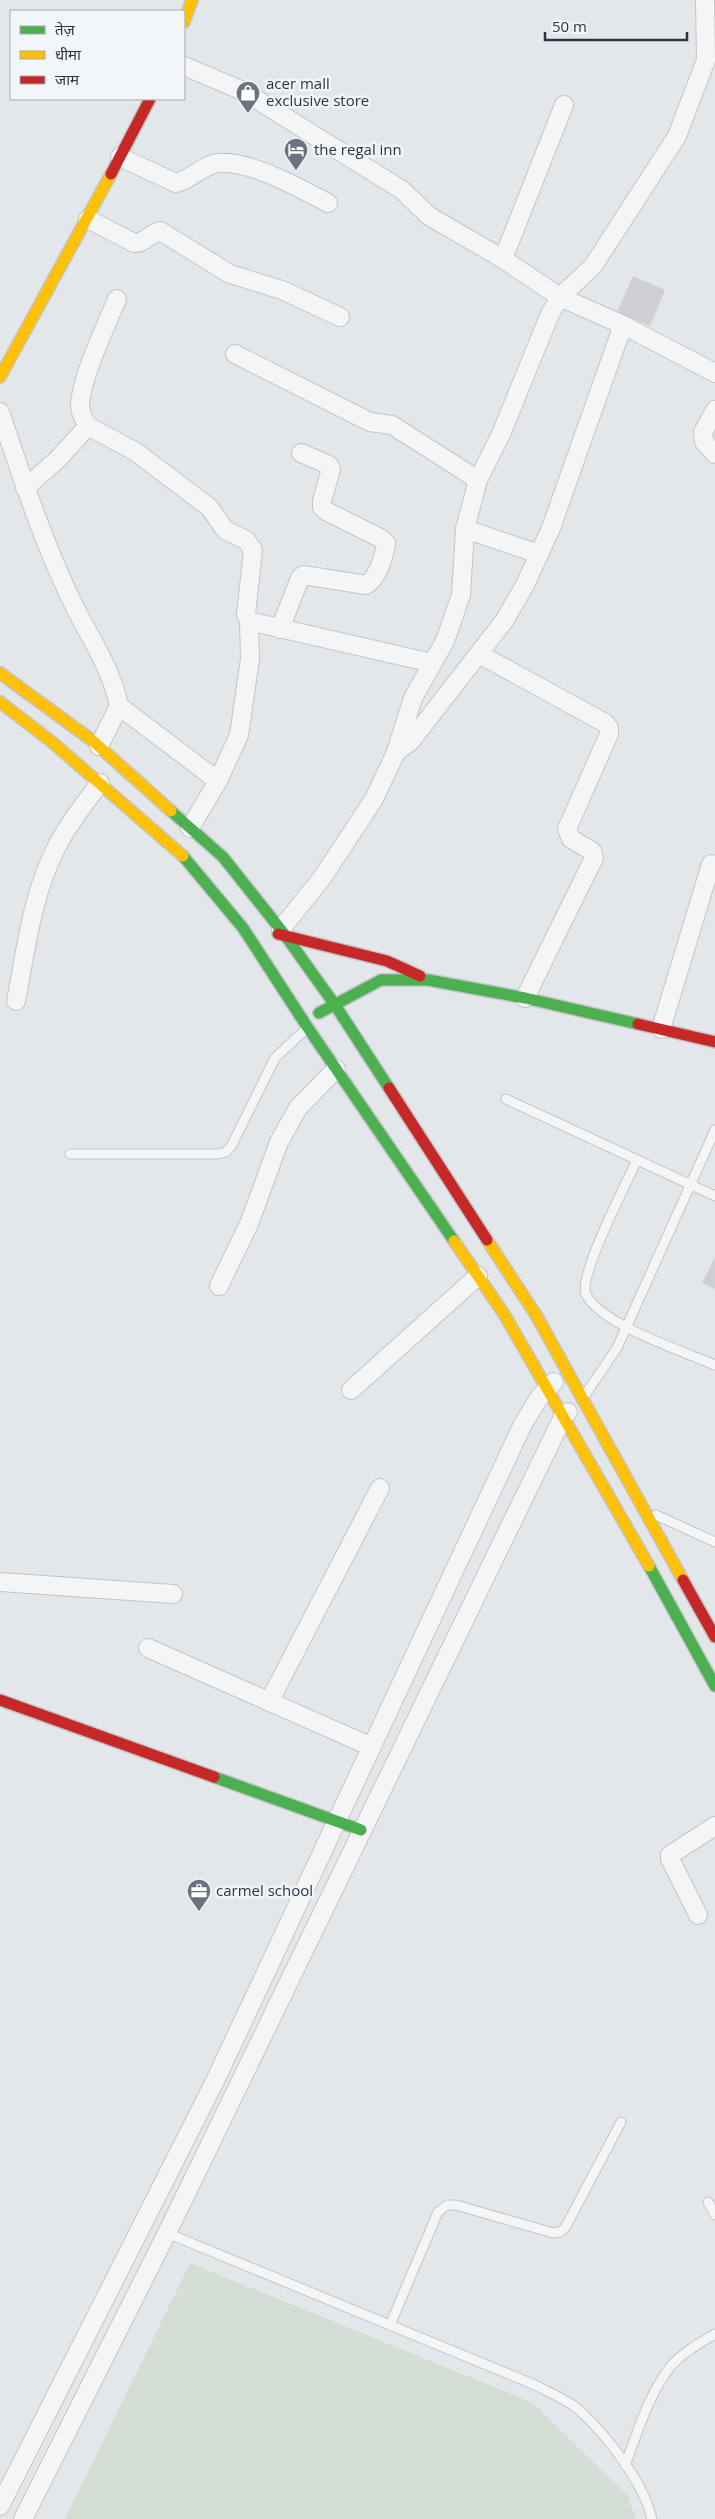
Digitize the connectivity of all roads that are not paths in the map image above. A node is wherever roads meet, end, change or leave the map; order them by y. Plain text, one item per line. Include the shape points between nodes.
1 (192, 0) edge
2 (705, 0) edge
3 (185, 19) edge
4 (185, 66) edge
5 (149, 100) edge
6 (564, 105) dead end
7 (120, 157) junction
8 (328, 203) dead end
9 (88, 219) junction
10 (503, 259) junction
11 (560, 297) junction
12 (117, 299) dead end
13 (340, 317) dead end
14 (623, 325) junction
15 (235, 354) dead end
16 (715, 373) edge
17 (0, 377) edge
18 (715, 410) edge
19 (0, 412) edge
20 (88, 426) junction
21 (301, 453) dead end
22 (715, 454) edge
23 (478, 480) junction
24 (25, 488) junction
25 (465, 529) junction
26 (540, 554) junction
27 (249, 621) junction
28 (280, 628) junction
29 (479, 654) junction
30 (432, 663) junction
31 (0, 673) edge
32 (0, 702) edge
33 (119, 706) junction
34 (99, 746) junction
35 (396, 752) junction
36 (218, 781) junction
37 (100, 783) junction
38 (190, 828) junction
39 (711, 864) dead end
40 (243, 928) junction
41 (274, 932) junction
42 (428, 980) junction
43 (525, 998) junction
44 (16, 1001) dead end
45 (336, 1005) junction
46 (306, 1024) junction
47 (661, 1029) junction
48 (715, 1042) edge
49 (336, 1069) junction
50 (506, 1099) dead end
51 (715, 1130) edge
52 (70, 1154) dead end
53 (637, 1160) junction
54 (691, 1185) junction
55 (715, 1196) edge
56 (478, 1276) junction
57 (219, 1286) dead end
58 (626, 1327) junction
59 (715, 1365) edge
60 (567, 1370) junction
61 (546, 1388) junction
62 (351, 1390) dead end
63 (583, 1398) junction
64 (563, 1417) junction
65 (380, 1488) dead end
66 (646, 1511) junction
67 (715, 1542) edge
68 (0, 1582) edge
69 (173, 1594) dead end
70 (715, 1637) edge
71 (148, 1648) dead end
72 (715, 1686) edge
73 (0, 1700) edge
74 (269, 1702) junction
75 (372, 1747) junction
76 (337, 1822) junction
77 (715, 1826) edge
78 (361, 1830) junction
79 (698, 1914) dead end
80 (621, 2122) dead end
81 (708, 2202) dead end
82 (715, 2215) edge
83 (167, 2233) junction
84 (390, 2325) junction
85 (715, 2334) edge
86 (624, 2465) junction
87 (16, 2474) junction
88 (40, 2486) junction
89 (0, 2506) edge
90 (23, 2519) edge
91 (652, 2519) edge

1 - 3 main road
2 - 11 street via 706,60 677,136 593,266
4 - 10 street via 243,91 402,190 429,216
5 - 7 main road
6 - 10 street
7 - 8 street via 176,183 210,165 229,164 273,175
7 - 9 main road
9 - 13 street via 139,244 160,231 234,276 282,290
9 - 17 main road
10 - 11 street
11 - 14 street
11 - 23 street
12 - 20 street via 96,348 81,398 83,418
14 - 16 street
14 - 26 street
15 - 23 street via 370,422 392,425
18 - 22 street via 703,432 704,442
19 - 24 street
20 - 24 street
20 - 27 street via 136,452 210,508 224,530 252,546 252,578 246,614
21 - 28 street via 329,465 331,469 322,506 386,543 375,576 366,585 303,575
23 - 25 street
24 - 33 street via 69,595 111,673
25 - 26 street
25 - 30 street via 461,595 445,641
26 - 29 street via 504,621
27 - 28 street
27 - 36 street via 250,658 239,735
28 - 30 street
29 - 35 street via 410,742
29 - 43 street via 609,728 567,829 571,839 592,852 594,858
30 - 35 street via 413,698
31 - 34 main road
32 - 37 main road
33 - 34 street
33 - 36 street
34 - 38 main road
35 - 41 street via 374,799 322,878
36 - 38 street
37 - 40 main road via 179,852
37 - 44 street via 57,845 47,867 34,906
38 - 41 main road via 223,857
39 - 47 street
40 - 41 main road
40 - 46 main road
41 - 42 main road via 387,960
41 - 45 main road
42 - 43 main road
42 - 45 main road via 381,980
43 - 47 main road
45 - 46 main road
45 - 60 main road via 536,1315
46 - 49 main road
46 - 52 lane via 275,1058 232,1146 226,1152
47 - 48 main road
49 - 56 main road
49 - 57 street via 298,1108 279,1142 249,1224
50 - 53 lane
51 - 54 lane
53 - 54 lane
53 - 58 lane via 586,1279 586,1294 596,1307
54 - 55 lane
54 - 58 lane
56 - 61 main road via 504,1314
56 - 62 street
58 - 59 lane
58 - 63 lane via 617,1348
60 - 61 street
60 - 63 main road
61 - 64 main road
61 - 75 street via 523,1424
63 - 64 street
63 - 66 main road
64 - 72 main road
64 - 78 street
65 - 74 street
66 - 67 lane
66 - 70 main road
68 - 69 street
71 - 74 street
73 - 76 main road
74 - 75 street
75 - 76 street
76 - 78 main road
76 - 87 street via 214,2083
77 - 79 street via 670,1854
78 - 83 street
80 - 84 lane via 566,2228 560,2232 456,2205 446,2205 438,2212
81 - 82 lane
83 - 84 lane
83 - 88 street
84 - 86 lane via 534,2385 577,2408 616,2450
85 - 86 lane via 672,2366 649,2402
86 - 91 lane via 648,2504
87 - 88 street
87 - 89 street
88 - 90 street

